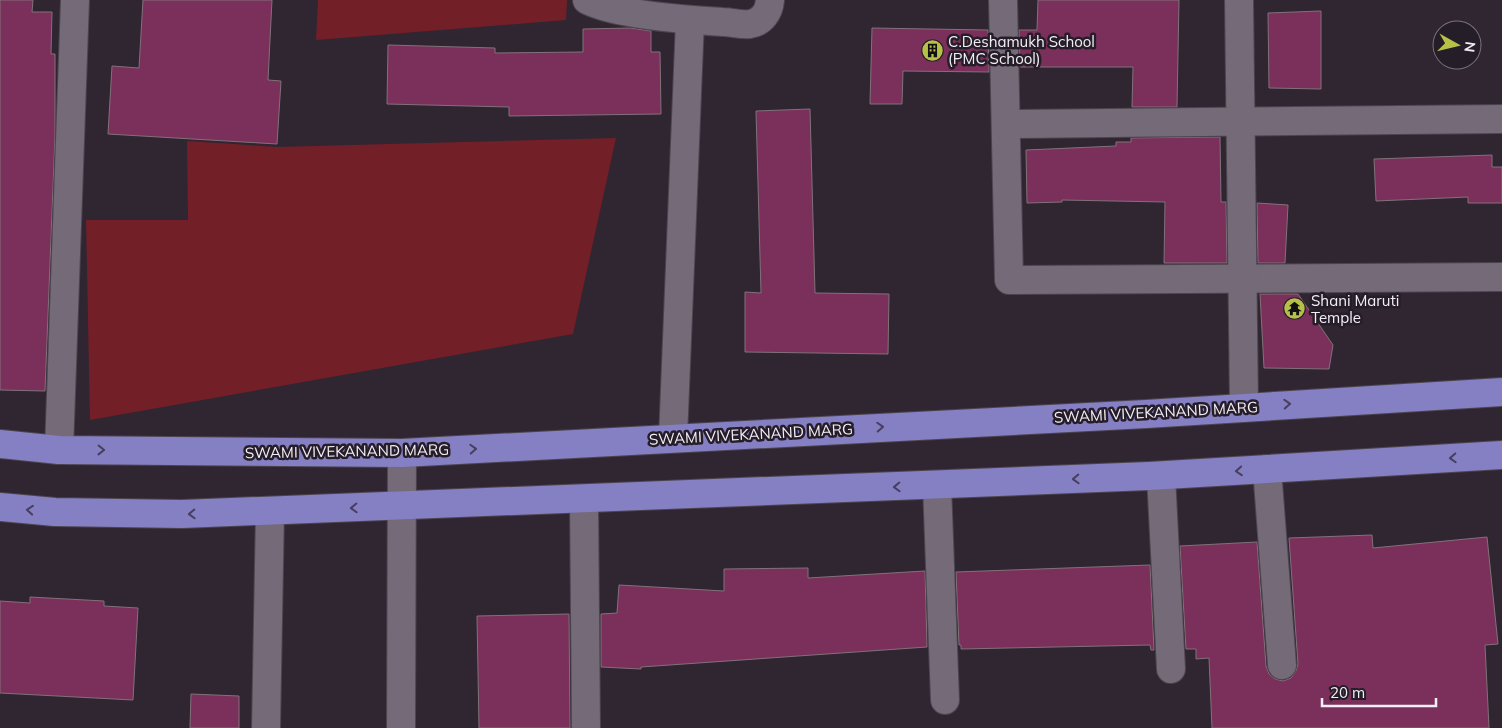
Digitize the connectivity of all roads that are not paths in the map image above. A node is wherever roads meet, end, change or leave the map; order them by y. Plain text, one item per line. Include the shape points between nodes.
1 (74, 0) edge
2 (587, 0) edge
3 (770, 0) edge
4 (1003, 0) edge
5 (1239, 0) edge
6 (690, 20) junction
7 (1502, 119) edge
8 (1240, 122) junction
9 (1006, 124) junction
10 (1502, 277) edge
11 (1242, 279) junction
12 (1502, 392) edge
13 (1244, 407) junction
14 (673, 438) junction
15 (0, 444) edge
16 (59, 450) junction
17 (402, 452) junction
18 (1502, 455) edge
19 (1267, 469) junction
20 (1161, 476) junction
21 (937, 485) junction
22 (584, 499) junction
23 (403, 506) junction
24 (0, 507) edge
25 (270, 511) junction
26 (1282, 665) dead end
27 (1171, 669) dead end
28 (945, 700) dead end
29 (266, 728) edge
30 (401, 728) edge
31 (586, 728) edge

1 - 16 street
2 - 6 street via 608,8
3 - 6 street via 769,9 761,19 750,24
4 - 9 street
5 - 8 street
6 - 14 street
7 - 8 street
8 - 9 street
8 - 11 street
9 - 11 street via 1009,280
10 - 11 street
11 - 13 street
13 -> 12 main road, SWAMI VIVEKANAND MARG
14 -> 13 main road, SWAMI VIVEKANAND MARG
17 -> 14 main road, SWAMI VIVEKANAND MARG
15 - 16 main road, SWAMI VIVEKANAND MARG
16 -> 17 main road, SWAMI VIVEKANAND MARG
17 - 23 street
18 -> 19 main road
19 -> 20 main road
19 - 26 street
20 -> 21 main road
20 - 27 street
21 -> 22 main road
21 - 28 street
22 - 23 main road
22 - 31 street
23 -> 25 main road
23 - 30 street
25 -> 24 main road via 162,514 55,512
25 - 29 street

